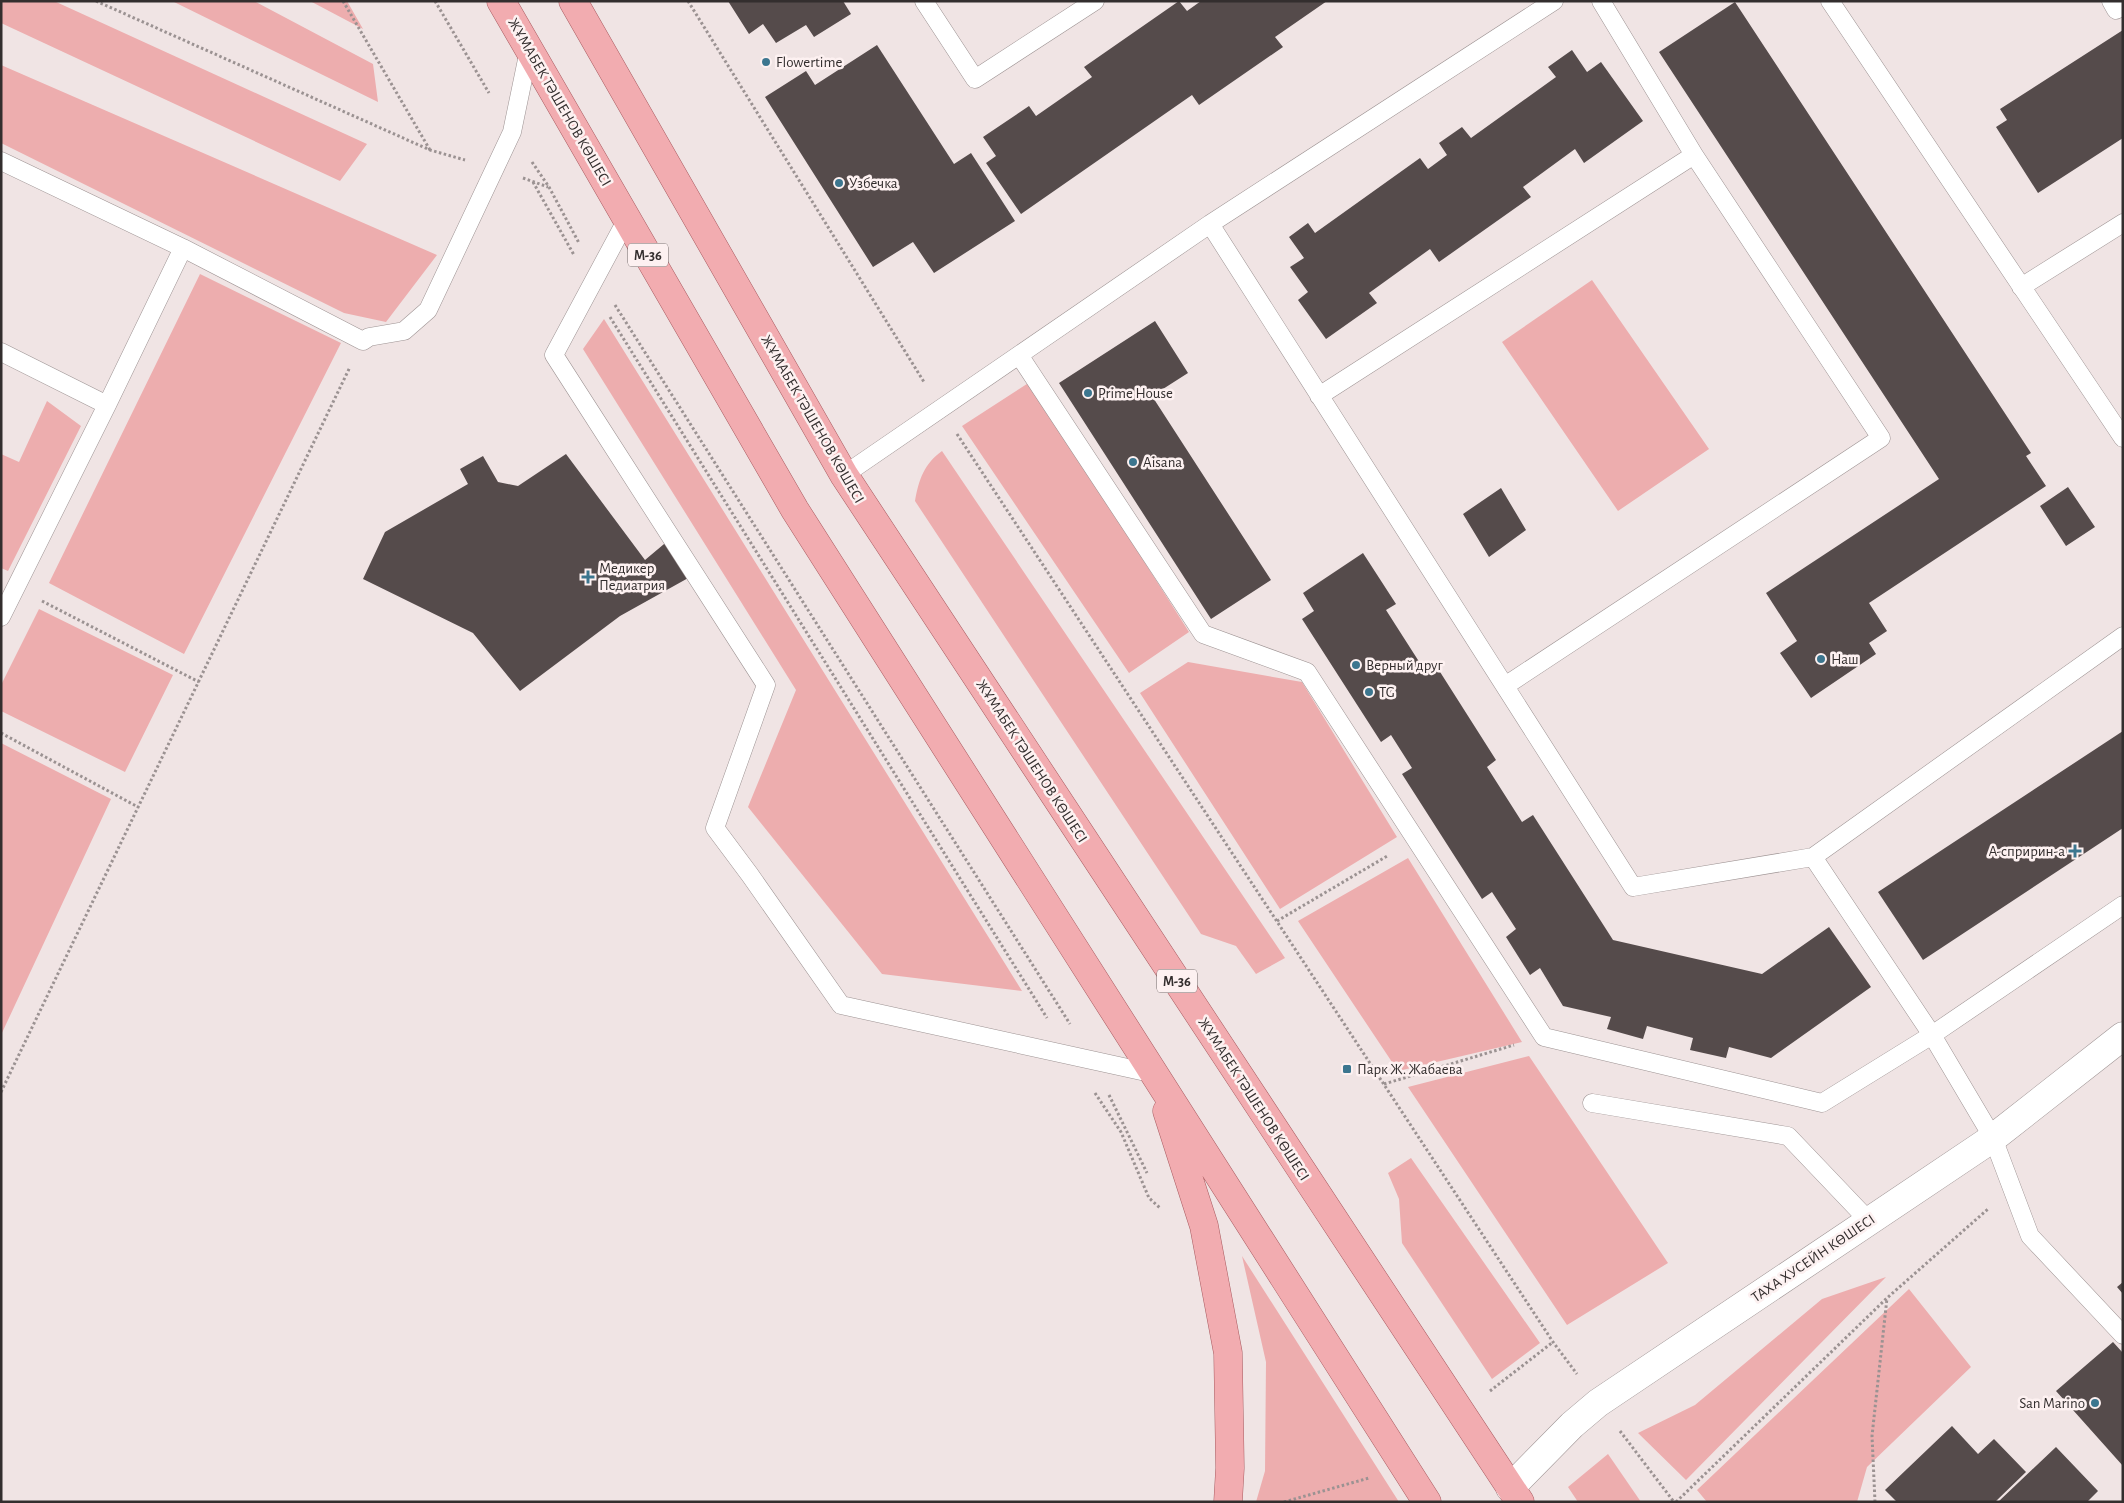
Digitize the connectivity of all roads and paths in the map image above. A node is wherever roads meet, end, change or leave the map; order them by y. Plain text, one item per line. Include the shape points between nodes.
1 (96, 1) edge
2 (343, 1) edge
3 (434, 1) edge
4 (501, 1) edge
5 (573, 1) edge
6 (688, 1) edge
7 (924, 1) edge
8 (1095, 1) edge
9 (1554, 1) edge
10 (1601, 1) edge
11 (1830, 1) edge
12 (2111, 1) edge
13 (2123, 6) edge
14 (529, 50) junction
15 (512, 132) junction
16 (430, 150) junction
17 (1694, 155) junction
18 (1, 161) edge
19 (496, 168) junction
20 (533, 182) junction
21 (548, 187) junction
22 (627, 219) junction
23 (2123, 223) edge
24 (1210, 224) junction
25 (183, 248) junction
26 (594, 281) junction
27 (2021, 287) junction
28 (363, 341) junction
29 (1, 352) edge
30 (1019, 355) junction
31 (1319, 396) junction
32 (107, 404) junction
33 (941, 408) junction
34 (2123, 438) edge
35 (844, 475) junction
36 (16, 588) junction
37 (1, 617) edge
38 (2123, 636) edge
39 (198, 682) junction
40 (1505, 686) junction
41 (1, 733) edge
42 (138, 807) junction
43 (1415, 839) junction
44 (1813, 857) junction
45 (2123, 905) edge
46 (1277, 921) junction
47 (1932, 1035) junction
48 (2123, 1036) edge
49 (1544, 1037) junction
50 (1071, 1056) junction
51 (1093, 1060) junction
52 (1155, 1074) junction
53 (1384, 1084) junction
54 (1, 1092) edge
55 (1592, 1103) dead end
56 (1993, 1138) junction
57 (1150, 1180) dead end
58 (2013, 1188) junction
59 (1163, 1205) dead end
60 (1868, 1220) junction
61 (1887, 1298) junction
62 (2123, 1335) edge
63 (1598, 1403) junction
64 (1369, 1478) dead end
65 (1515, 1495) edge
66 (1228, 1502) edge
67 (1284, 1502) edge
68 (1427, 1502) edge
69 (1675, 1502) edge
70 (1875, 1502) edge

1 - 16 path
2 - 16 path
3 - 15 path
4 - 14 main road, ЖҰМАБЕК ТӘШЕНОВ КӨШЕСІ / M-36
5 - 35 main road, ЖҰМАБЕК ТӘШЕНОВ КӨШЕСІ / M-36
6 - 33 path
7 - 8 lane via 975,79
9 - 24 lane
10 - 17 lane
11 - 27 lane
12 - 13 lane via 2116,10
14 - 15 lane
14 - 22 main road, ЖҰМАБЕК ТӘШЕНОВ КӨШЕСІ / M-36
15 - 19 lane
15 - 21 path
16 - 19 path
17 - 31 lane
17 - 40 lane via 1881,438
18 - 25 lane
19 - 20 path
19 - 28 lane via 428,310 404,331
20 - 21 path
20 - 26 path
21 - 26 path
22 - 26 lane
22 - 52 main road, ЖҰМАБЕК ТӘШЕНОВ КӨШЕСІ / M-36 via 794,510
23 - 27 lane
24 - 30 lane
24 - 31 lane
25 - 28 lane
25 - 32 lane
26 - 50 path
26 - 50 lane via 554,356 766,685 715,828 841,1005
26 - 51 path
27 - 34 lane
28 - 39 path
29 - 32 lane
30 - 33 lane
30 - 43 lane via 1202,634 1307,672
31 - 40 lane
32 - 36 lane
33 - 35 lane
33 - 46 path
35 - 65 main road, ЖҰМАБЕК ТӘШЕНОВ КӨШЕСІ / M-36
36 - 37 lane
36 - 39 path
38 - 44 lane
39 - 42 path
40 - 44 lane via 1633,887
41 - 42 path
42 - 54 path
43 - 46 path
43 - 49 lane
44 - 47 lane
45 - 47 lane
46 - 53 path
47 - 49 lane via 1822,1103
47 - 56 lane
48 - 56 street, ТАХА ХУСЕЙН КӨШЕСІ
49 - 53 path
50 - 51 lane
50 - 59 path via 1120,1132 1149,1198 1167,1214
51 - 52 lane
51 - 57 path
52 - 66 main road via 1204,1226 1228,1353
52 - 68 main road, ЖҰМАБЕК ТӘШЕНОВ КӨШЕСІ / M-36
53 - 63 path via 1554,1342
55 - 60 lane via 1788,1136
56 - 58 lane
56 - 60 street, ТАХА ХУСЕЙН КӨШЕСІ
58 - 61 path
58 - 62 lane via 2030,1236
60 - 63 street, ТАХА ХУСЕЙН КӨШЕСІ
61 - 69 path
61 - 70 path via 1872,1436
63 - 65 street, ТАХА ХУСЕЙН КӨШЕСІ via 1572,1425
63 - 69 path
64 - 67 path

